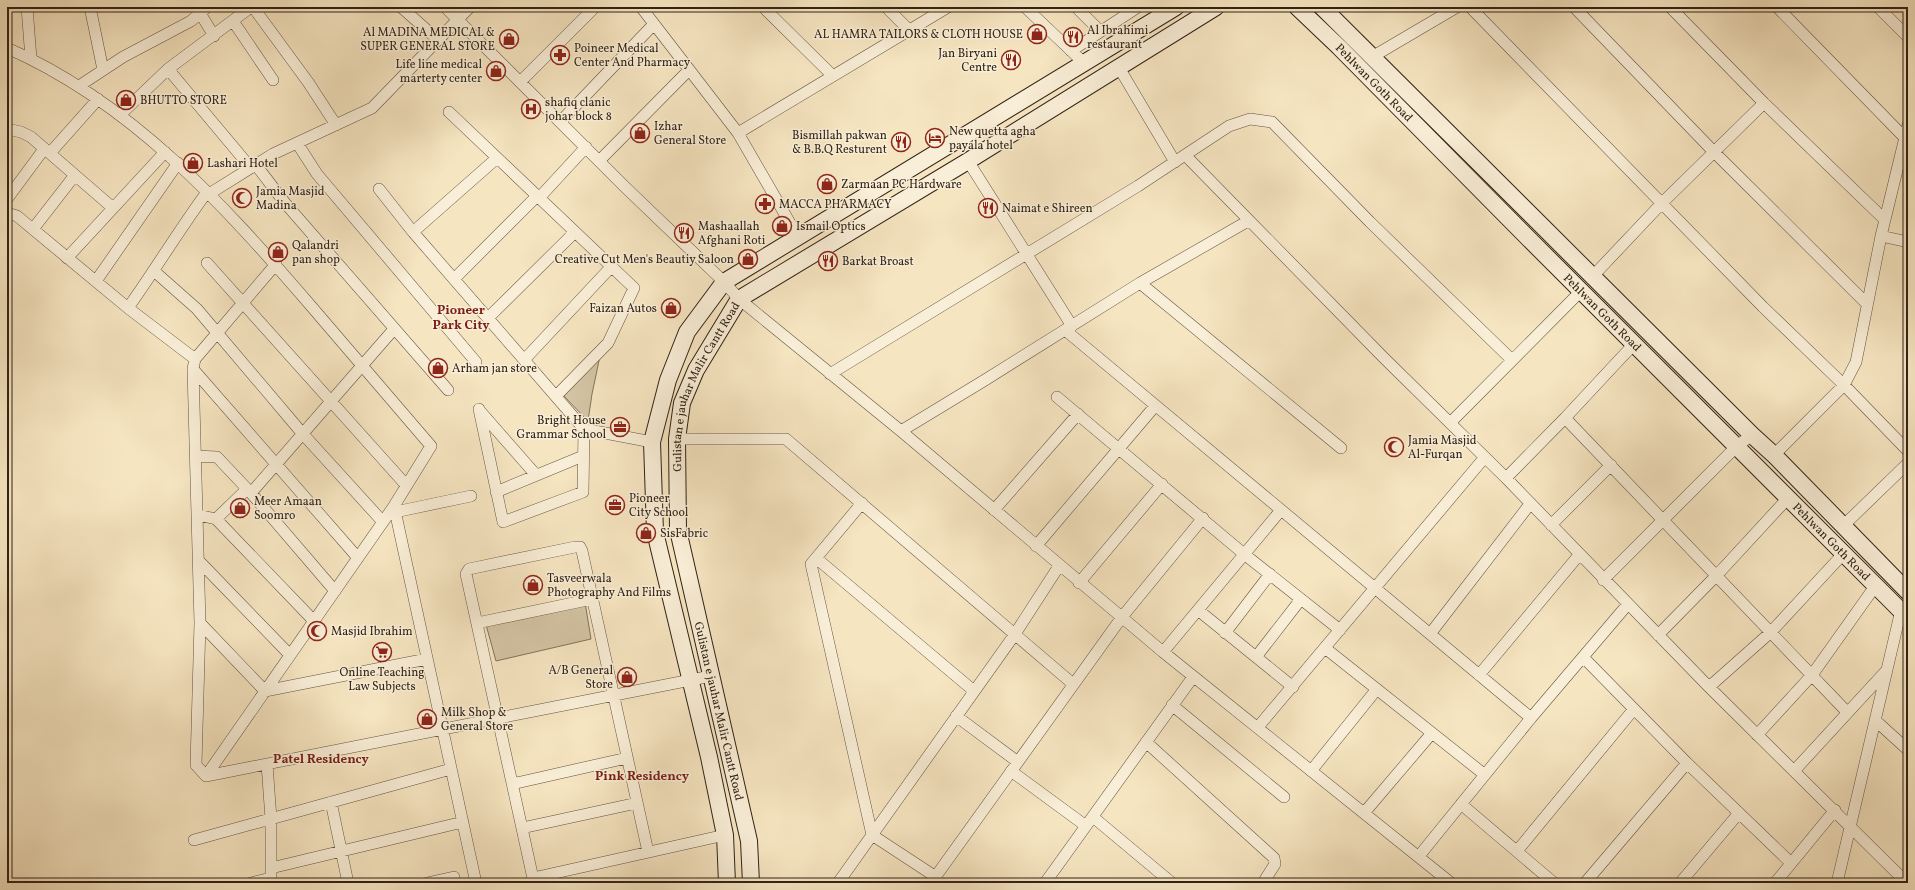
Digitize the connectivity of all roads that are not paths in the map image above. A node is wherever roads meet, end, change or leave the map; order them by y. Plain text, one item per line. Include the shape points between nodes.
1 (27, 7) edge
2 (90, 7) edge
3 (252, 7) edge
4 (401, 7) edge
5 (445, 7) edge
6 (470, 7) edge
7 (595, 7) edge
8 (641, 7) edge
9 (763, 7) edge
10 (886, 7) edge
11 (948, 7) edge
12 (1025, 7) edge
13 (1076, 7) edge
14 (1138, 7) edge
15 (1176, 7) edge
16 (1216, 7) edge
17 (1297, 7) edge
18 (1322, 7) edge
19 (1457, 7) edge
20 (1470, 7) edge
21 (1574, 7) edge
22 (1670, 7) edge
23 (1777, 7) edge
24 (1878, 7) edge
25 (201, 9) edge
26 (458, 20) junction
27 (233, 21) junction
28 (654, 24) junction
29 (909, 30) junction
30 (1100, 31) junction
31 (214, 36) junction
32 (1908, 37) edge
33 (437, 40) junction
34 (7, 48) edge
35 (1071, 51) junction
36 (1372, 57) junction
37 (31, 59) junction
38 (1084, 63) junction
39 (1118, 66) junction
40 (168, 69) junction
41 (103, 70) junction
42 (689, 70) junction
43 (833, 76) junction
44 (273, 80) dead end
45 (520, 82) junction
46 (79, 86) junction
47 (98, 99) junction
48 (1764, 103) junction
49 (449, 112) dead end
50 (121, 114) junction
51 (560, 122) junction
52 (336, 125) junction
53 (1908, 125) edge
54 (7, 129) edge
55 (738, 133) junction
56 (1905, 138) junction
57 (297, 143) junction
58 (586, 147) junction
59 (47, 151) junction
60 (165, 152) junction
61 (1714, 152) junction
62 (1185, 155) junction
63 (497, 158) junction
64 (599, 161) junction
65 (968, 161) junction
66 (1175, 162) junction
67 (178, 163) junction
68 (254, 166) junction
69 (75, 175) junction
70 (379, 188) dead end
71 (208, 193) junction
72 (538, 197) junction
73 (7, 198) edge
74 (1662, 203) junction
75 (113, 208) junction
76 (7, 213) edge
77 (1885, 220) junction
78 (1248, 221) junction
79 (33, 229) junction
80 (413, 232) junction
81 (575, 232) junction
82 (1881, 236) junction
83 (798, 237) junction
84 (1908, 242) edge
85 (1027, 254) junction
86 (67, 258) junction
87 (207, 263) dead end
88 (276, 264) junction
89 (612, 266) junction
90 (154, 271) junction
91 (1593, 276) junction
92 (454, 279) junction
93 (96, 281) junction
94 (724, 282) junction
95 (1140, 283) junction
96 (1581, 291) junction
97 (739, 299) junction
98 (243, 302) junction
99 (1867, 304) junction
100 (128, 308) junction
101 (488, 318) junction
102 (1068, 328) junction
103 (394, 330) junction
104 (217, 333) junction
105 (1634, 344) junction
106 (524, 360) junction
107 (1512, 360) junction
108 (476, 362) dead end
109 (194, 364) junction
110 (362, 365) junction
111 (830, 374) junction
112 (1844, 385) junction
113 (448, 390) dead end
114 (556, 396) junction
115 (1057, 398) dead end
116 (330, 402) junction
117 (1155, 406) junction
118 (1078, 414) junction
119 (1565, 418) junction
120 (1450, 423) junction
121 (584, 429) junction
122 (900, 431) junction
123 (302, 433) junction
124 (1752, 435) junction
125 (677, 439) junction
126 (652, 442) junction
127 (1737, 446) junction
128 (1341, 448) dead end
129 (1120, 449) junction
130 (1908, 451) edge
131 (1774, 455) junction
132 (196, 456) junction
133 (583, 456) junction
134 (1485, 457) junction
135 (1908, 463) edge
136 (276, 464) junction
137 (1611, 466) junction
138 (536, 476) junction
139 (1506, 478) junction
140 (1162, 484) junction
141 (406, 486) junction
142 (249, 491) junction
143 (496, 492) junction
144 (471, 496) dead end
145 (1788, 498) junction
146 (862, 503) junction
147 (1530, 504) junction
148 (395, 509) junction
149 (994, 510) junction
150 (1281, 510) junction
151 (198, 516) junction
152 (1203, 518) junction
153 (216, 519) junction
154 (1663, 520) junction
155 (383, 522) junction
156 (1551, 525) junction
157 (1843, 526) junction
158 (1036, 546) junction
159 (1844, 553) junction
160 (1244, 554) junction
161 (1579, 555) junction
162 (358, 558) junction
163 (816, 558) junction
164 (199, 561) junction
165 (1059, 566) junction
166 (1270, 574) junction
167 (1717, 576) junction
168 (1603, 580) junction
169 (1079, 583) junction
170 (1876, 585) junction
171 (1375, 588) junction
172 (335, 591) junction
173 (1908, 592) edge
174 (592, 599) junction
175 (1301, 599) junction
176 (1628, 604) junction
177 (1198, 610) junction
178 (1904, 614) edge
179 (1122, 617) junction
180 (314, 621) junction
181 (200, 623) junction
182 (477, 623) junction
183 (1340, 630) junction
184 (1225, 632) junction
185 (1770, 632) junction
186 (1015, 634) junction
187 (1430, 634) junction
188 (1658, 635) junction
189 (1325, 648) junction
190 (1163, 652) junction
191 (290, 655) junction
192 (1256, 657) junction
193 (1583, 657) junction
194 (427, 659) junction
195 (1887, 671) junction
196 (1479, 675) junction
197 (1812, 675) junction
198 (711, 676) junction
199 (1193, 676) junction
200 (690, 680) junction
201 (1073, 684) junction
202 (1293, 687) junction
203 (1709, 687) junction
204 (1377, 689) junction
205 (265, 691) junction
206 (974, 691) junction
207 (613, 695) junction
208 (1172, 705) junction
209 (1634, 709) junction
210 (1847, 712) junction
211 (956, 716) junction
212 (498, 718) junction
213 (1531, 718) junction
214 (1875, 720) junction
215 (1258, 727) junction
216 (442, 729) junction
217 (1432, 733) junction
218 (1757, 735) junction
219 (1146, 742) junction
220 (1908, 750) edge
221 (627, 758) junction
222 (1688, 763) junction
223 (267, 764) junction
224 (1014, 767) junction
225 (451, 769) junction
226 (1311, 771) junction
227 (1794, 771) junction
228 (1485, 775) junction
229 (206, 776) junction
230 (512, 784) junction
231 (1284, 797) dead end
232 (331, 802) junction
233 (637, 802) junction
234 (1461, 804) junction
235 (1835, 810) junction
236 (1364, 812) junction
237 (1739, 813) junction
238 (271, 819) junction
239 (1090, 821) junction
240 (463, 822) junction
241 (1850, 825) junction
242 (522, 828) junction
243 (725, 835) junction
244 (872, 835) junction
245 (194, 840) dead end
246 (1517, 851) junction
247 (648, 852) junction
248 (341, 853) junction
249 (1419, 856) junction
250 (1791, 864) junction
251 (271, 876) edge
252 (454, 877) dead end
253 (534, 880) edge
254 (934, 880) edge
255 (250, 883) edge
256 (348, 883) edge
257 (427, 883) edge
258 (476, 883) edge
259 (728, 883) edge
260 (751, 883) edge
261 (838, 883) edge
262 (1045, 883) edge
263 (1172, 883) edge
264 (1263, 883) edge
265 (1451, 883) edge
266 (1554, 883) edge
267 (1585, 883) edge
268 (1680, 883) edge
269 (1775, 883) edge
270 (1837, 883) edge
271 (1907, 883) edge

1 - 37 street
2 - 41 street
3 - 27 street
3 - 52 street via 308,82
4 - 33 street
5 - 26 street
6 - 26 street
7 - 45 street
8 - 28 street
9 - 43 street
10 - 29 street
11 - 29 street
12 - 35 street
13 - 30 street
14 - 30 street
15 - 38 main road, Gulistan e jauhar Malir Cantt Road
16 - 39 main road, Gulistan e jauhar Malir Cantt Road
17 - 96 main road, Pehlwan Goth Road
18 - 36 main road, Pehlwan Goth Road
19 - 36 street
20 - 74 street
21 - 61 street
22 - 48 street
23 - 56 street
24 - 32 street
25 - 31 street
25 - 41 street via 191,21
26 - 33 street
26 - 45 street
27 - 31 street
27 - 44 street
28 - 42 street
28 - 51 street
29 - 43 street
30 - 35 street
31 - 40 street
33 - 52 street via 372,108
34 - 37 street
35 - 38 street
36 - 91 main road, Pehlwan Goth Road
37 - 46 street
38 - 83 main road, Gulistan e jauhar Malir Cantt Road
39 - 65 main road, Gulistan e jauhar Malir Cantt Road
39 - 66 street
40 - 50 street
40 - 68 street
41 - 46 street
42 - 55 street
42 - 64 street
43 - 55 street
45 - 51 street
46 - 47 street
47 - 50 street
47 - 59 street
48 - 61 street
48 - 77 street
49 - 63 street
50 - 60 street
51 - 58 street
52 - 57 street
53 - 56 street
54 - 59 street via 31,137
55 - 83 street
56 - 77 street
57 - 68 street
57 - 108 street via 318,174
58 - 64 street
58 - 72 street
59 - 69 street
59 - 73 street
60 - 67 street
60 - 75 street
61 - 74 street
61 - 99 street
62 - 66 street
62 - 78 street
62 - 107 street via 1229,126 1250,119 1272,122
63 - 72 street
63 - 80 street
64 - 94 street
65 - 85 street
65 - 97 main road, Gulistan e jauhar Malir Cantt Road
66 - 85 street
67 - 71 street
67 - 93 street
68 - 71 street
68 - 103 street
69 - 75 street
69 - 79 street
70 - 80 street
71 - 88 street
71 - 90 street
72 - 81 street
72 - 92 street
74 - 91 street
74 - 112 street
75 - 86 street
76 - 79 street via 17,216
77 - 82 street
78 - 95 street
78 - 120 street
79 - 86 street
80 - 92 street
81 - 89 street
81 - 101 street
82 - 84 street
82 - 99 street
83 - 94 main road, Gulistan e jauhar Malir Cantt Road
85 - 102 street
85 - 111 street
86 - 93 street
87 - 98 street
88 - 98 street
88 - 110 street
89 - 106 street
89 - 114 street via 634,288 608,343
90 - 100 street
90 - 104 street via 197,309
91 - 124 main road, Pehlwan Goth Road
92 - 101 street
93 - 100 street
94 - 97 street
94 - 126 main road, Gulistan e jauhar Malir Cantt Road via 687,332 668,380
95 - 102 street
95 - 128 street
96 - 105 main road, Pehlwan Goth Road
96 - 107 street
97 - 111 street
97 - 125 main road, Gulistan e jauhar Malir Cantt Road via 696,370 682,403
98 - 104 street
98 - 116 street
99 - 112 street via 1856,362
100 - 109 street
101 - 106 street
102 - 117 street
102 - 122 street
103 - 110 street
103 - 113 street
104 - 109 street
104 - 123 street
105 - 119 street
105 - 127 main road, Pehlwan Goth Road
106 - 114 street
107 - 120 street
109 - 132 street
109 - 136 street
110 - 116 street
110 - 141 street via 431,446
111 - 122 street
112 - 130 street
112 - 131 street
114 - 121 street
115 - 118 street
116 - 123 street
116 - 141 street
117 - 129 street
117 - 150 street
118 - 129 street
118 - 149 street
119 - 137 street
119 - 139 street
120 - 134 street
121 - 126 street
121 - 133 street
122 - 149 street
123 - 136 street
123 - 155 street
124 - 127 street
124 - 131 main road, Pehlwan Goth Road
125 - 146 street via 786,439
125 - 198 main road, Gulistan e jauhar Malir Cantt Road via 678,530
126 - 200 main road, Gulistan e jauhar Malir Cantt Road via 655,532
127 - 145 main road, Pehlwan Goth Road
127 - 154 street
129 - 140 street
129 - 158 street
131 - 157 main road, Pehlwan Goth Road
132 - 142 street via 217,457
132 - 151 street
133 - 138 street
133 - 143 street via 583,492 503,522
134 - 139 street
134 - 171 street
135 - 157 street
136 - 142 street
136 - 162 street
137 - 154 street
137 - 156 street
138 - 143 street
138 - 143 street via 479,409
139 - 147 street
140 - 152 street
140 - 169 street
141 - 148 street
142 - 153 street
142 - 172 street
144 - 148 street
145 - 159 main road, Pehlwan Goth Road
145 - 167 street
146 - 163 street
146 - 186 street
147 - 156 street
147 - 187 street
148 - 155 street
148 - 194 street
149 - 158 street
150 - 160 street
150 - 171 street
151 - 153 street
151 - 164 street
152 - 160 street
152 - 179 street
153 - 180 street
154 - 167 street
154 - 168 street
155 - 162 street
156 - 161 street
157 - 173 main road, Pehlwan Goth Road
158 - 165 street
159 - 170 main road, Pehlwan Goth Road
159 - 185 street
160 - 166 street
160 - 177 street
161 - 168 street
161 - 196 street
162 - 172 street
163 - 206 street
163 - 244 street via 811,564
164 - 181 street
164 - 191 street
165 - 169 street
165 - 186 street
166 - 175 street
166 - 184 street
167 - 185 street
167 - 188 street
168 - 176 street
169 - 179 street
170 - 178 main road, Pehlwan Goth Road
170 - 197 street
171 - 183 street
171 - 187 street
172 - 180 street
174 - 182 street
174 - 182 street via 580,548 560,550 466,571
174 - 207 street
175 - 183 street
175 - 192 street
176 - 188 street
176 - 193 street
177 - 184 street
177 - 190 street
178 - 195 street
179 - 190 street
179 - 201 street
180 - 191 street
181 - 205 street
181 - 229 street via 196,765
182 - 212 street
183 - 189 street
184 - 192 street
185 - 197 street
185 - 203 street
186 - 201 street
186 - 206 street
187 - 196 street
188 - 203 street
189 - 202 street
189 - 204 street
190 - 199 street
191 - 205 street
192 - 202 street
193 - 209 street
193 - 213 street
194 - 205 street
194 - 216 street
195 - 210 street
195 - 214 street
196 - 213 street
197 - 210 street
197 - 218 street
198 - 200 street
198 - 260 main road, Gulistan e jauhar Malir Cantt Road via 749,841
199 - 208 street
199 - 215 street
200 - 207 street
200 - 243 main road, Gulistan e jauhar Malir Cantt Road
201 - 224 street
202 - 215 street
203 - 218 street
204 - 217 street
204 - 226 street
205 - 229 street
206 - 211 street
207 - 212 street
207 - 221 street
208 - 219 street
208 - 231 street
209 - 222 street
209 - 246 street
210 - 227 street
211 - 224 street
211 - 244 street
212 - 216 street
212 - 230 street
213 - 228 street
214 - 220 street
214 - 241 street
215 - 226 street
216 - 223 street
216 - 225 street
217 - 228 street
217 - 236 street
218 - 227 street
219 - 239 street
219 - 264 street via 1274,858 1275,864
221 - 230 street
221 - 233 street
222 - 237 street
222 - 267 street
223 - 229 street
223 - 238 street
224 - 239 street
224 - 254 street
225 - 232 street
225 - 240 street
226 - 236 street
227 - 235 street
228 - 234 street
230 - 242 street
232 - 238 street
232 - 248 street
233 - 242 street
233 - 247 street
234 - 246 street
234 - 249 street
235 - 241 street
235 - 250 street
236 - 249 street
237 - 250 street
237 - 268 street
238 - 245 street
238 - 251 street
239 - 262 street
239 - 263 street
240 - 248 street
240 - 258 street
241 - 270 street
241 - 271 street
242 - 253 street
243 - 247 street
243 - 259 main road, Gulistan e jauhar Malir Cantt Road
244 - 254 street
244 - 261 street
246 - 266 street
247 - 253 street
248 - 251 street
248 - 256 street
249 - 265 street
250 - 269 street
251 - 255 street
252 - 257 street

